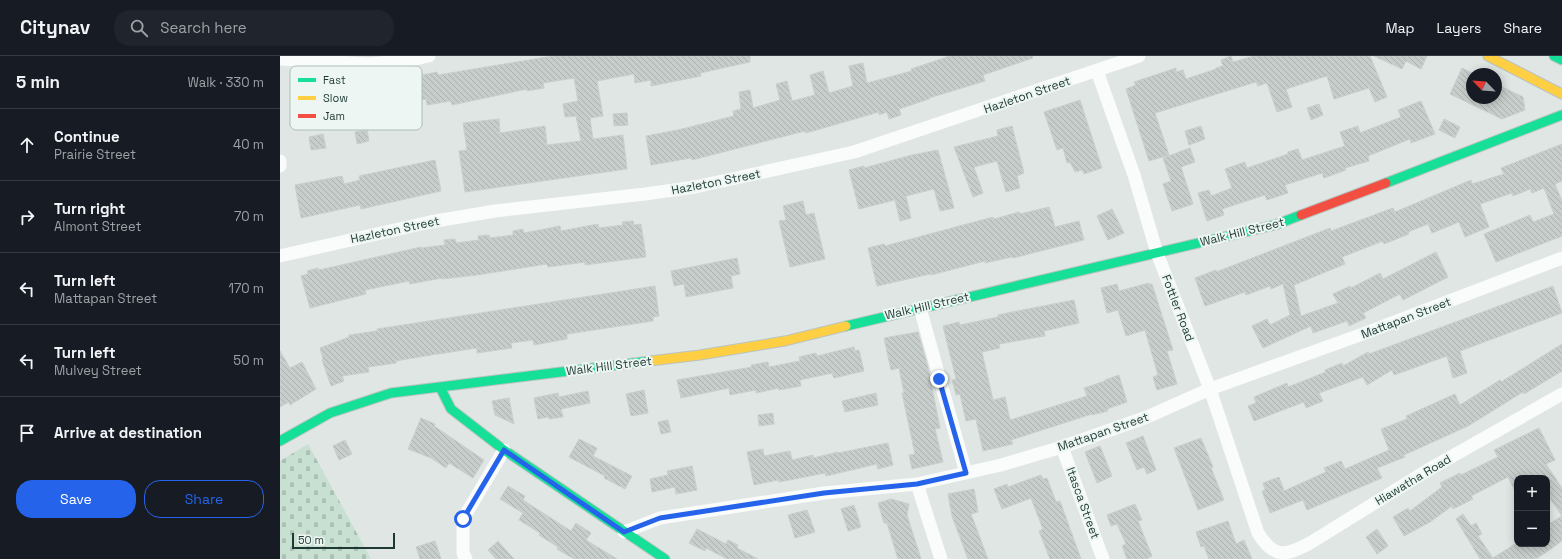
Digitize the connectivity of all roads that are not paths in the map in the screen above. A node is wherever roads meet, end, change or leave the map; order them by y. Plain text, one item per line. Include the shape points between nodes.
1 (429, 56) edge
2 (1139, 56) edge
3 (1488, 56) edge
4 (1554, 56) edge
5 (280, 59) edge
6 (1562, 60) edge
7 (1097, 71) junction
8 (1562, 94) edge
9 (1562, 115) edge
10 (280, 161) edge
11 (280, 166) edge
12 (1157, 253) junction
13 (280, 256) edge
14 (1562, 258) edge
15 (920, 308) junction
16 (440, 387) junction
17 (1210, 389) junction
18 (1562, 394) edge
19 (280, 441) edge
20 (1062, 447) junction
21 (504, 450) junction
22 (966, 473) junction
23 (917, 484) junction
24 (624, 532) junction
25 (1263, 543) joint
26 (466, 559) edge
27 (665, 559) edge
28 (941, 559) edge
29 (1103, 559) edge

1 - 5 street via 370,64
2 - 7 street, Hazleton Street
3 - 8 main road
4 - 6 main road
7 - 12 street, Fottler Road via 1134,175
7 - 13 street, Hazleton Street via 863,150 763,173 695,187 495,211 430,222
9 - 12 main road, Walk Hill Street via 1275,225
10 - 11 street
12 - 15 main road, Walk Hill Street
12 - 17 street, Fottler Road
14 - 17 street, Mattapan Street
15 - 16 main road, Walk Hill Street via 785,341 700,355
15 - 22 street
16 - 19 main road, Walk Hill Street via 391,393 330,413
16 - 21 main road via 451,409
17 - 20 street, Mattapan Street via 1147,417
17 - 25 street, Fottler Road
18 - 25 street, Hiawatha Road via 1428,470 1292,553 1281,554
20 - 22 street, Mattapan Street
20 - 29 street, Itasca Street
21 - 24 main road
21 - 26 street via 463,519 463,553
22 - 23 street, Mattapan Street
23 - 24 street, Mattapan Street via 824,493 660,518
23 - 28 street
24 - 27 main road

